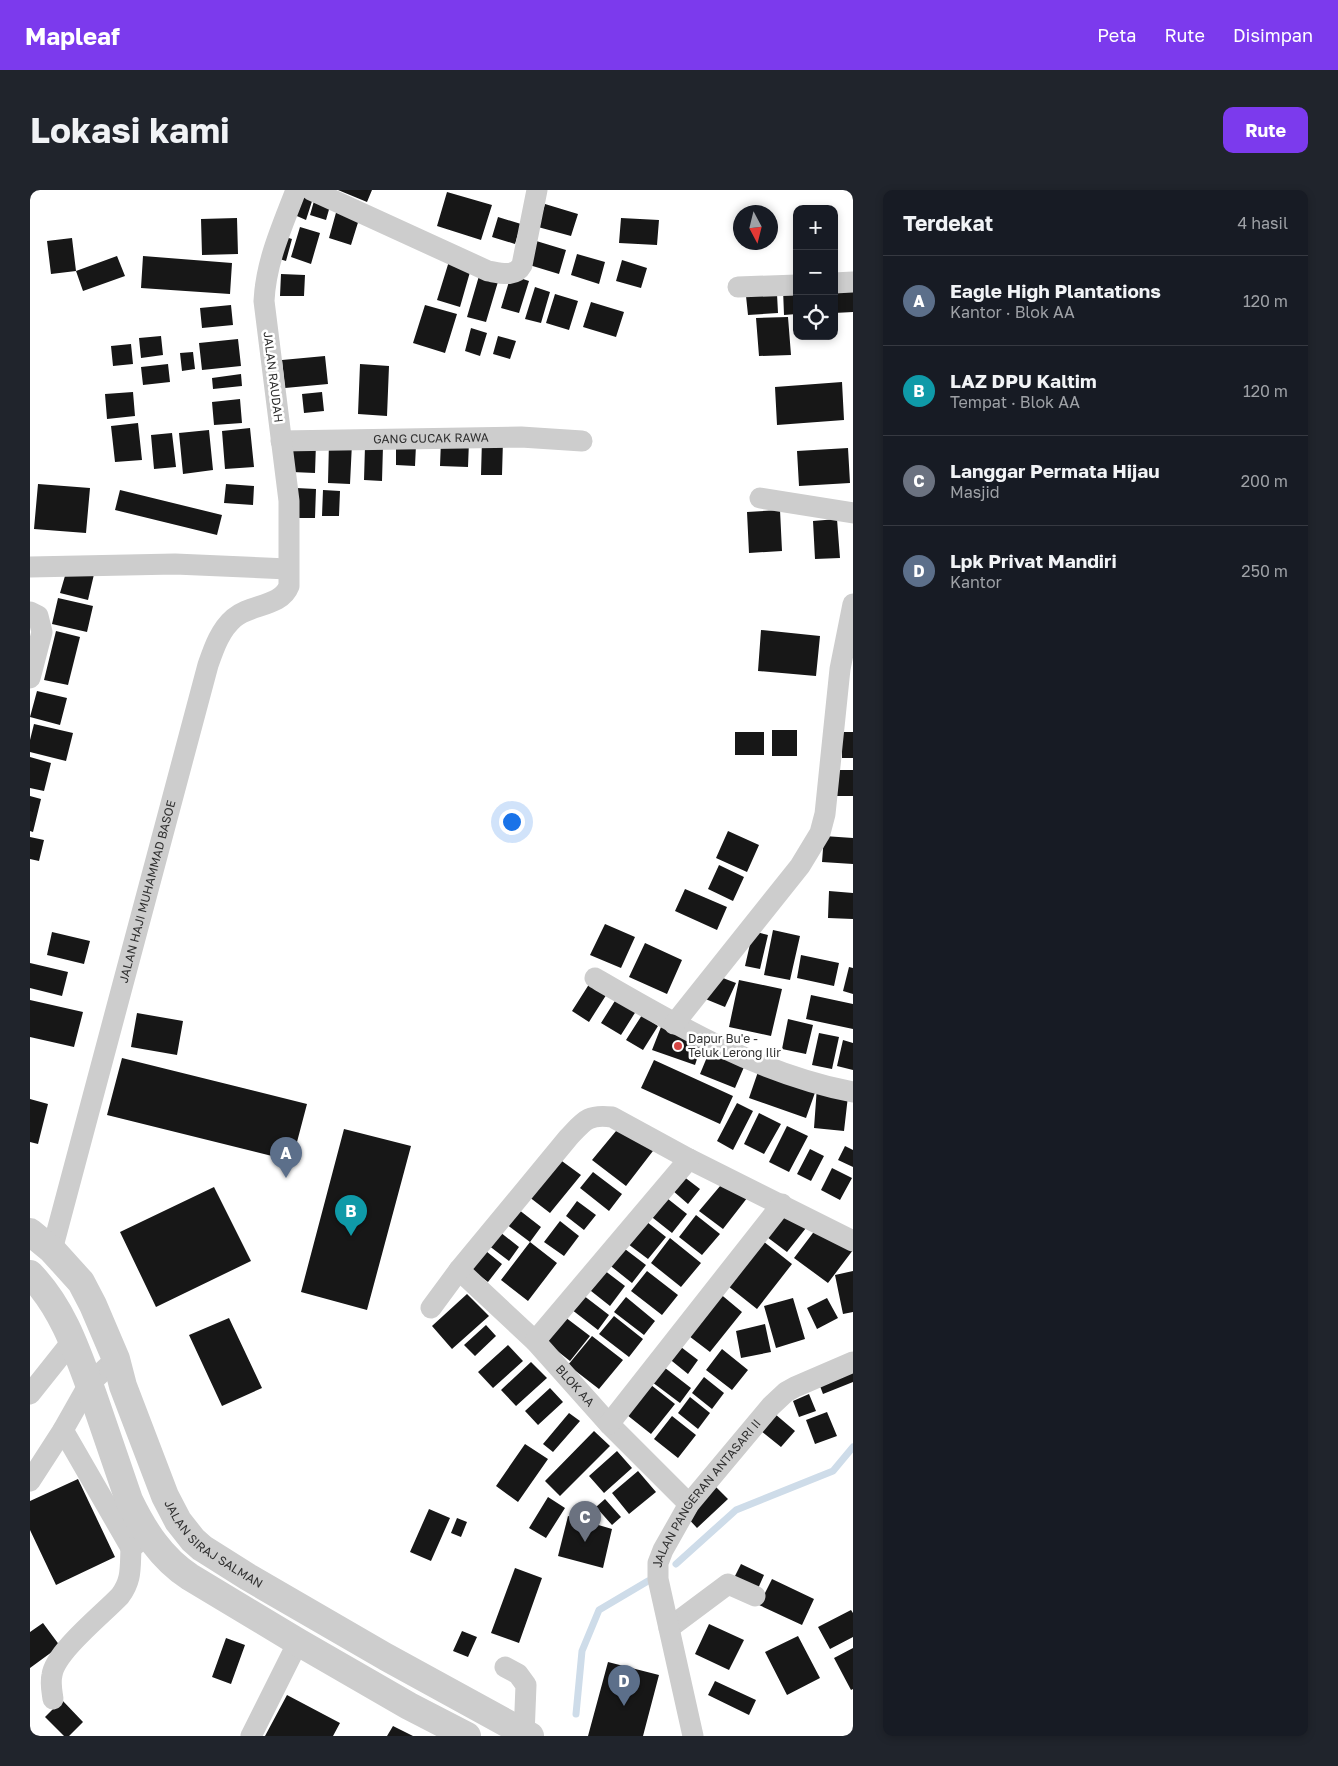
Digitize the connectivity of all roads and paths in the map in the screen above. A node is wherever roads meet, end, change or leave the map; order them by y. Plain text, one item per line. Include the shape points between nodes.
1 (296, 190) edge
2 (311, 190) edge
3 (537, 190) edge
4 (853, 282) edge
5 (838, 283) edge
6 (793, 285) edge
7 (738, 287) dead end
8 (281, 441) junction
9 (582, 441) dead end
10 (760, 498) dead end
11 (853, 513) edge
12 (30, 567) edge
13 (288, 569) junction
14 (853, 604) edge
15 (30, 612) edge
16 (30, 678) edge
17 (594, 978) dead end
18 (674, 1024) junction
19 (853, 1092) edge
20 (689, 1158) junction
21 (782, 1204) junction
22 (30, 1232) edge
23 (853, 1240) edge
24 (52, 1250) junction
25 (459, 1270) junction
26 (30, 1274) edge
27 (431, 1308) dead end
28 (73, 1340) junction
29 (535, 1341) junction
30 (116, 1359) junction
31 (853, 1362) edge
32 (89, 1384) junction
33 (30, 1394) edge
34 (609, 1424) junction
35 (63, 1430) junction
36 (30, 1481) edge
37 (689, 1504) junction
38 (139, 1541) junction
39 (755, 1596) dead end
40 (669, 1628) junction
41 (298, 1642) junction
42 (505, 1667) dead end
43 (53, 1698) dead end
44 (526, 1735) edge
45 (251, 1736) edge
46 (467, 1736) edge
47 (693, 1736) edge

1 - 8 street, JALAN RAUDAH via 274,246 265,288 265,315
2 - 3 street via 488,270 505,274 518,271 522,265
4 - 5 street
6 - 7 street
8 - 9 street, GANG CUCAK RAWA via 520,437
8 - 13 street, JALAN RAUDAH via 289,501
10 - 11 street
12 - 13 street via 175,564
13 - 24 street, JALAN HAJI MUHAMMAD BASOE via 286,594 233,618 221,634 208,665
14 - 18 street via 840,669 825,814 820,833 800,866
15 - 16 street via 38,616 42,632
17 - 18 street
18 - 19 street via 764,1066 814,1084
20 - 21 street
20 - 25 street via 612,1117 598,1115 586,1120
20 - 29 street
21 - 23 street
21 - 34 street
22 - 24 street, JALAN SIRAJ SALMAN
24 - 30 street, JALAN SIRAJ SALMAN via 81,1282
25 - 27 street
25 - 29 street, BLOK AA
26 - 28 street via 58,1310
28 - 32 street
28 - 33 street
29 - 34 street, BLOK AA
30 - 32 street
30 - 44 street, JALAN SIRAJ SALMAN via 165,1496 178,1522 193,1540 248,1577
31 - 37 street, JALAN PANGERAN ANTASARI II via 786,1392
32 - 35 street
32 - 38 street via 140,1523
34 - 37 street, BLOK AA
35 - 36 street
35 - 38 street
37 - 40 street, JALAN PANGERAN ANTASARI II via 658,1563 658,1579
38 - 41 street via 155,1545 178,1569
38 - 43 street via 127,1587 56,1662 52,1675
39 - 40 street via 728,1584
40 - 47 street, JALAN PANGERAN ANTASARI II
41 - 45 street
41 - 46 street
42 - 44 street via 518,1674 526,1686

